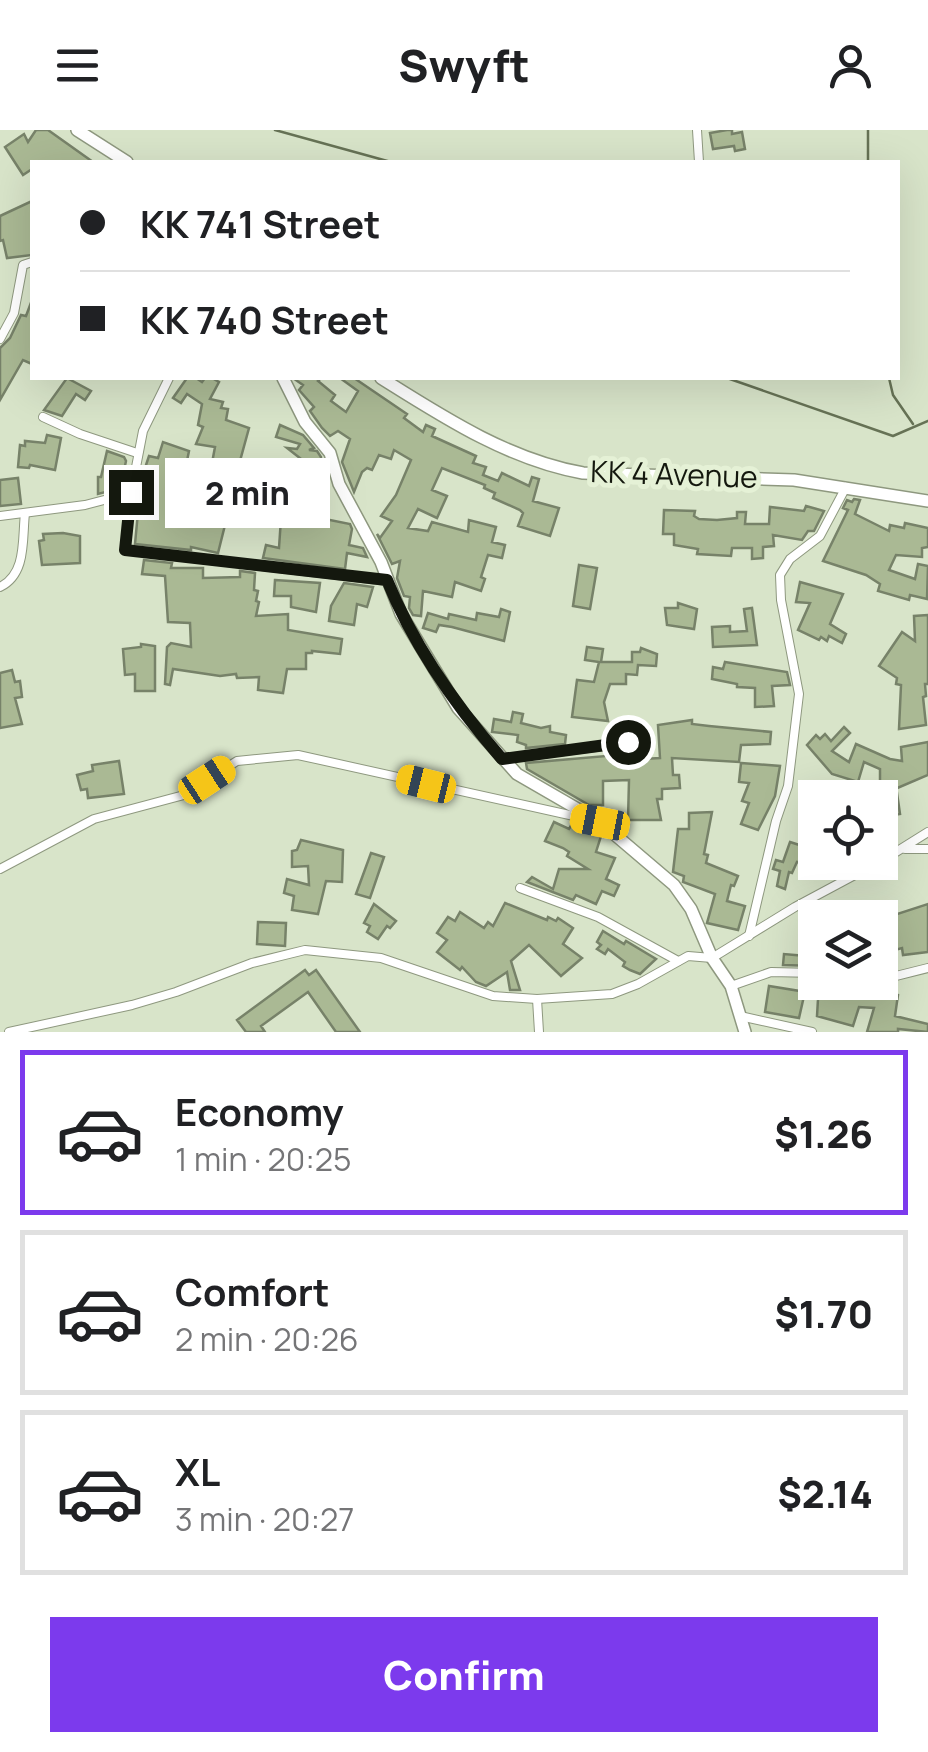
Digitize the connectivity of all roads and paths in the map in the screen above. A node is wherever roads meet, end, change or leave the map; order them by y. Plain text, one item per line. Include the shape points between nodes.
1 (78, 130) edge
2 (696, 130) edge
3 (124, 160) edge
4 (699, 160) edge
5 (30, 263) edge
6 (0, 339) edge
7 (168, 380) edge
8 (284, 380) edge
9 (384, 380) edge
10 (42, 416) dead end
11 (136, 453) junction
12 (846, 487) junction
13 (131, 492) junction
14 (928, 501) edge
15 (25, 512) junction
16 (0, 516) edge
17 (387, 580) junction
18 (0, 587) edge
19 (628, 742) dead end
20 (502, 759) junction
21 (600, 822) junction
22 (928, 832) edge
23 (906, 849) junction
24 (928, 849) edge
25 (898, 853) edge
26 (0, 869) edge
27 (846, 880) edge
28 (520, 888) dead end
29 (749, 936) junction
30 (712, 958) junction
31 (678, 961) junction
32 (928, 968) edge
33 (798, 973) edge
34 (898, 976) edge
35 (732, 986) junction
36 (537, 1000) junction
37 (740, 1016) junction
38 (9, 1032) edge
39 (539, 1032) edge
40 (745, 1032) edge
41 (812, 1032) edge

1 - 3 street
2 - 4 street
5 - 6 street via 23,265 14,313
7 - 11 street
8 - 17 street via 330,454
9 - 12 street, KK 4 Avenue via 498,445 559,469
10 - 11 street
11 - 13 street
12 - 14 street, KK 4 Avenue
12 - 29 street via 820,536 780,575 799,694 788,786
13 - 15 street
13 - 17 street via 125,550
15 - 16 street
15 - 18 street via 19,571
17 - 20 street via 450,696
19 - 20 street
20 - 21 street
21 - 26 street via 298,755 237,761 184,795 94,819
21 - 30 street via 674,884
22 - 23 street
23 - 24 street
23 - 25 street
27 - 29 street
28 - 31 street via 598,917
29 - 30 street
30 - 31 street
30 - 35 street
31 - 36 street via 612,994
32 - 34 street
33 - 35 street via 771,972
35 - 37 street
36 - 38 street via 468,990 381,958 305,950 132,1005
36 - 39 street
37 - 40 street
37 - 41 street

